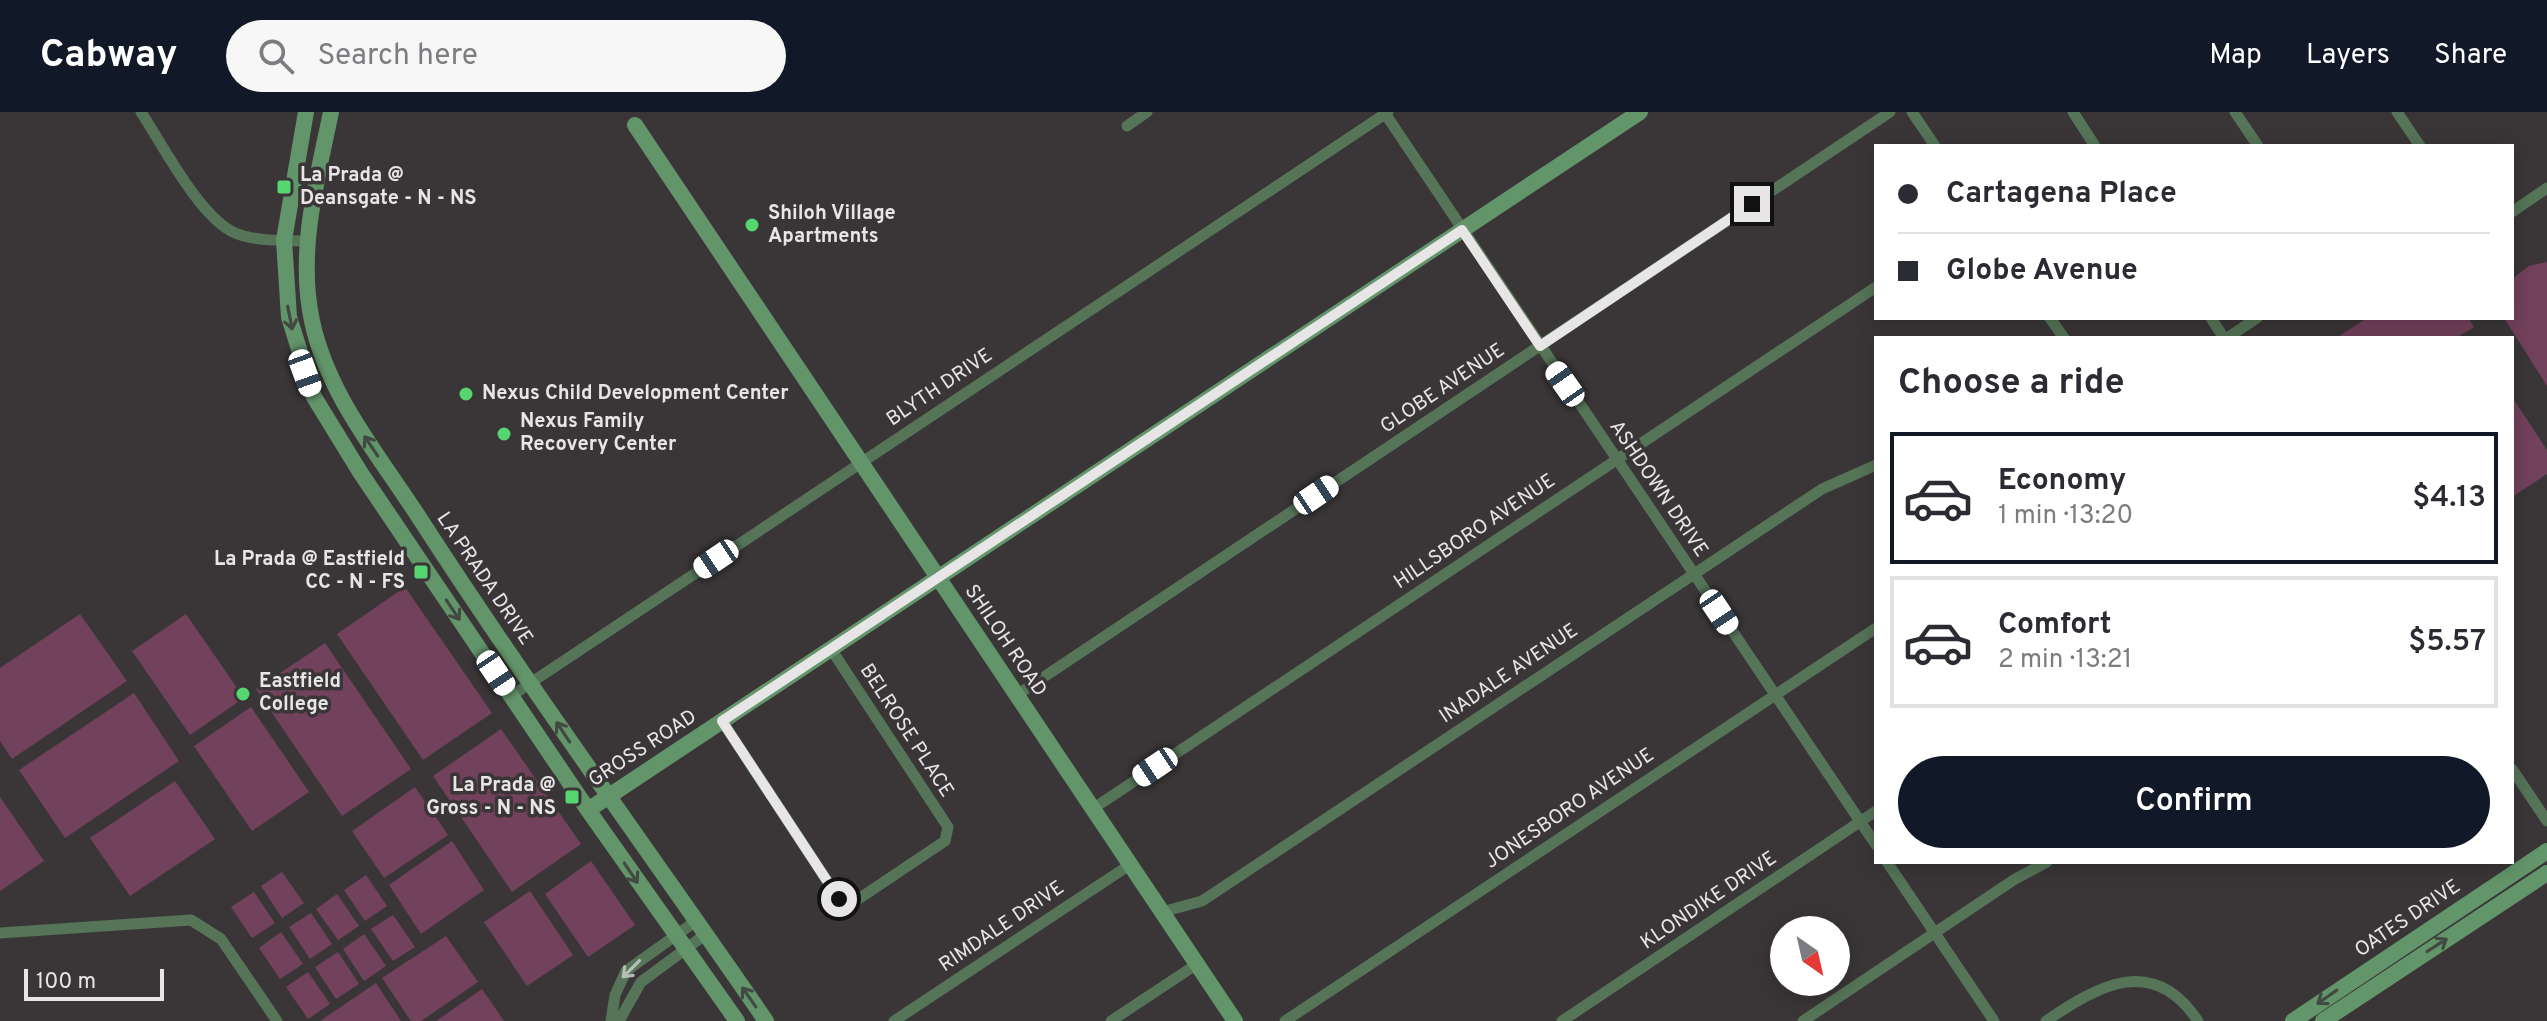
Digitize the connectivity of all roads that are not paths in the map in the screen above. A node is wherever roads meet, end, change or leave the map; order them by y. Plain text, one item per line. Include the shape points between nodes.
1 (141, 112) edge
2 (306, 112) edge
3 (331, 112) edge
4 (1147, 112) edge
5 (1640, 112) edge
6 (1890, 112) edge
7 (1912, 112) edge
8 (2073, 112) edge
9 (2235, 112) edge
10 (2397, 112) edge
11 (1386, 113) edge
12 (635, 125) dead end
13 (1127, 126) dead end
14 (1934, 144) edge
15 (2094, 144) edge
16 (2257, 144) edge
17 (2419, 144) edge
18 (2547, 188) edge
19 (2514, 211) edge
20 (1462, 230) junction
21 (284, 240) junction
22 (308, 241) junction
23 (1874, 288) edge
24 (2254, 320) edge
25 (2229, 336) edge
26 (1540, 346) junction
27 (336, 388) junction
28 (314, 397) junction
29 (1616, 459) junction
30 (861, 462) junction
31 (1874, 466) edge
32 (415, 510) junction
33 (395, 523) junction
34 (1693, 574) junction
35 (938, 578) junction
36 (1874, 629) edge
37 (831, 649) junction
38 (530, 683) junction
39 (1774, 694) junction
40 (1017, 695) junction
41 (511, 696) junction
42 (722, 721) junction
43 (2514, 772) edge
44 (607, 796) junction
45 (1094, 808) junction
46 (588, 810) junction
47 (1874, 812) edge
48 (2547, 821) edge
49 (1860, 822) junction
50 (1874, 842) edge
51 (2547, 851) edge
52 (1131, 864) junction
53 (1888, 864) edge
54 (2044, 864) edge
55 (2547, 873) edge
56 (2456, 910) junction
57 (1162, 912) junction
58 (2467, 926) junction
59 (701, 928) junction
60 (0, 933) edge
61 (1934, 933) junction
62 (681, 942) junction
63 (1197, 964) junction
64 (2362, 973) junction
65 (2372, 989) junction
66 (277, 1021) edge
67 (611, 1021) edge
68 (619, 1021) edge
69 (737, 1021) edge
70 (766, 1021) edge
71 (894, 1021) edge
72 (1111, 1021) edge
73 (1235, 1021) edge
74 (1285, 1021) edge
75 (1562, 1021) edge
76 (1803, 1021) edge
77 (1994, 1021) edge
78 (2046, 1021) edge
79 (2198, 1021) edge
80 (2293, 1021) edge
81 (2323, 1021) edge

1 - 21 street via 216,220 237,234
2 - 21 main road
3 - 22 main road, LA PRADA DRIVE
4 - 13 street
5 - 20 main road, GROSS ROAD
6 - 26 street, GLOBE AVENUE
7 - 14 street
8 - 15 street
9 - 16 street
10 - 17 street
11 - 20 street, ASHDOWN DRIVE
11 - 30 street, BLYTH DRIVE
12 - 30 main road, SHILOH ROAD
18 - 19 street
20 - 26 street, ASHDOWN DRIVE
20 - 35 main road, GROSS ROAD
21 - 22 street
21 -> 28 main road via 289,317
22 - 27 main road, LA PRADA DRIVE via 312,322
23 - 29 street, HILLSBORO AVENUE
24 - 25 street
26 - 29 street, ASHDOWN DRIVE
26 - 40 street, GLOBE AVENUE
27 - 28 main road
32 -> 27 main road, LA PRADA DRIVE
28 - 33 main road
29 - 34 street, ASHDOWN DRIVE
29 - 45 street, HILLSBORO AVENUE
30 - 35 main road, SHILOH ROAD
30 - 38 street, BLYTH DRIVE
31 - 34 street, INADALE AVENUE via 1822,489
32 - 33 main road
32 - 38 main road, LA PRADA DRIVE
33 -> 41 main road
34 - 39 street, ASHDOWN DRIVE
34 - 57 street, INADALE AVENUE via 1202,901
35 - 37 main road, GROSS ROAD
35 - 40 main road, SHILOH ROAD
36 - 39 street, JONESBORO AVENUE
37 - 42 main road, GROSS ROAD
37 - 42 street, BELROSE PLACE via 949,834 854,902 839,899
38 - 41 street, BLYTH DRIVE
44 -> 38 main road, LA PRADA DRIVE
39 - 49 street, ASHDOWN DRIVE
39 - 74 street, JONESBORO AVENUE
40 - 45 main road, SHILOH ROAD
41 - 46 main road
42 - 44 main road, GROSS ROAD
43 - 48 street
44 - 46 main road, GROSS ROAD
44 - 59 main road, LA PRADA DRIVE
45 - 52 main road, SHILOH ROAD
46 -> 62 main road
47 - 49 street, KLONDIKE DRIVE
49 - 50 street, ASHDOWN DRIVE
49 - 75 street, KLONDIKE DRIVE
51 - 56 main road, OATES DRIVE
52 - 57 main road, SHILOH ROAD
52 - 71 street, RIMDALE DRIVE
53 - 61 street
54 - 61 street
55 - 58 main road, OATES DRIVE
56 - 58 main road
56 - 64 main road, OATES DRIVE
57 - 63 main road, SHILOH ROAD
65 -> 58 main road, OATES DRIVE
59 - 62 street
70 -> 59 main road, LA PRADA DRIVE
60 - 66 street via 191,920 221,939
61 - 76 street
61 - 77 street
62 -> 67 street via 626,971
62 - 68 street via 641,982
62 - 69 main road
63 - 72 street
63 - 73 main road, SHILOH ROAD
64 - 65 main road
64 -> 80 main road, OATES DRIVE
65 - 81 main road, OATES DRIVE
78 - 79 street via 2098,988 2131,981 2177,996

